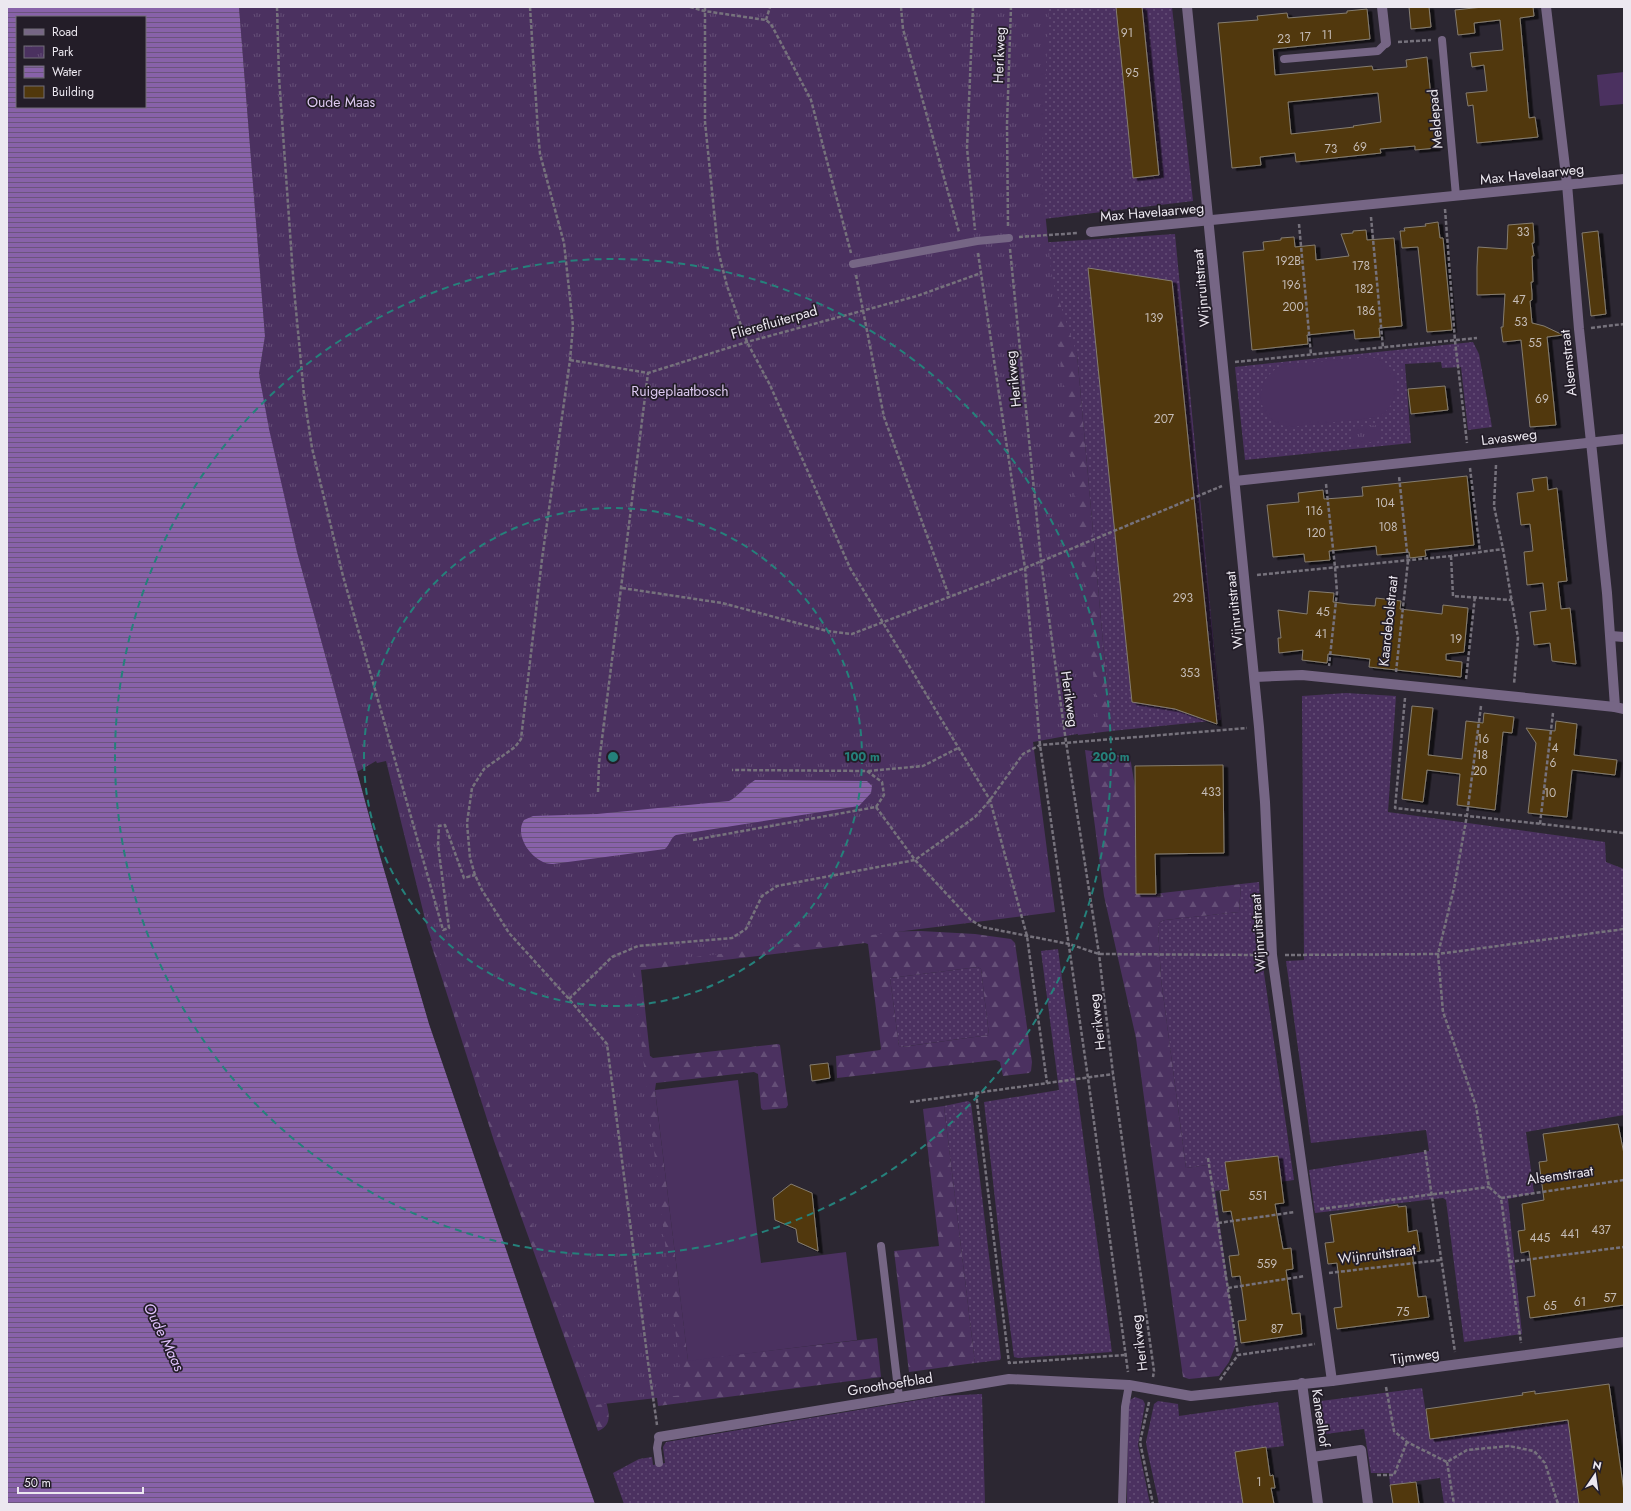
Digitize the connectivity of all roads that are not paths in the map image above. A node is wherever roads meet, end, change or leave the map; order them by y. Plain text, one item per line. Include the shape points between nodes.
1 (1187, 7) edge
2 (1382, 7) edge
3 (1546, 7) edge
4 (1442, 40) road end
5 (1386, 42) joint
6 (1284, 59) dead end
7 (1624, 180) edge
8 (1567, 184) junction
9 (1456, 196) junction
10 (1209, 221) junction
11 (1091, 232) road end
12 (1009, 238) road end
13 (853, 264) dead end
14 (1624, 439) edge
15 (1590, 442) junction
16 (1235, 481) junction
17 (1611, 636) junction
18 (1624, 637) edge
19 (1254, 677) junction
20 (1619, 708) edge
21 (881, 1246) dead end
22 (1624, 1342) edge
23 (1332, 1382) junction
24 (1302, 1383) junction
25 (1129, 1385) junction
26 (1152, 1389) joint
27 (899, 1397) junction
28 (659, 1437) joint
29 (1312, 1457) junction
30 (659, 1463) dead end
31 (1122, 1504) edge
32 (1318, 1504) edge
33 (1368, 1504) edge

1 - 10 street, Wijnruitstraat
2 - 5 street
3 - 8 street, Alsemstraat
4 - 9 lane, Meldepad
5 - 6 lane via 1378,51
7 - 8 street, Max Havelaarweg
8 - 9 street, Max Havelaarweg
8 - 15 street, Alsemstraat
9 - 10 street, Max Havelaarweg
10 - 11 street, Max Havelaarweg
10 - 16 street, Wijnruitstraat
12 - 13 lane
14 - 15 street, Lavasweg
15 - 16 street, Lavasweg
15 - 17 street, Alsemstraat
16 - 19 street, Wijnruitstraat
17 - 18 street
17 - 20 street, Alsemstraat
19 - 20 street, Kaardebolstraat via 1328,677
19 - 23 street, Wijnruitstraat via 1265,802 1272,955
21 - 27 lane
22 - 23 street, Tijmweg
23 - 24 street, Tijmweg
24 - 26 street, Tijmweg via 1191,1396
24 - 29 street, Kaneelhof
25 - 26 street, Groothoefblad
25 - 27 street, Groothoefblad via 1009,1379
25 - 31 lane via 1125,1407
27 - 28 street, Groothoefblad
28 - 30 lane, Groothoefblad
29 - 32 street, Kaneelhof
29 - 33 street, Kaneelhof via 1361,1450

